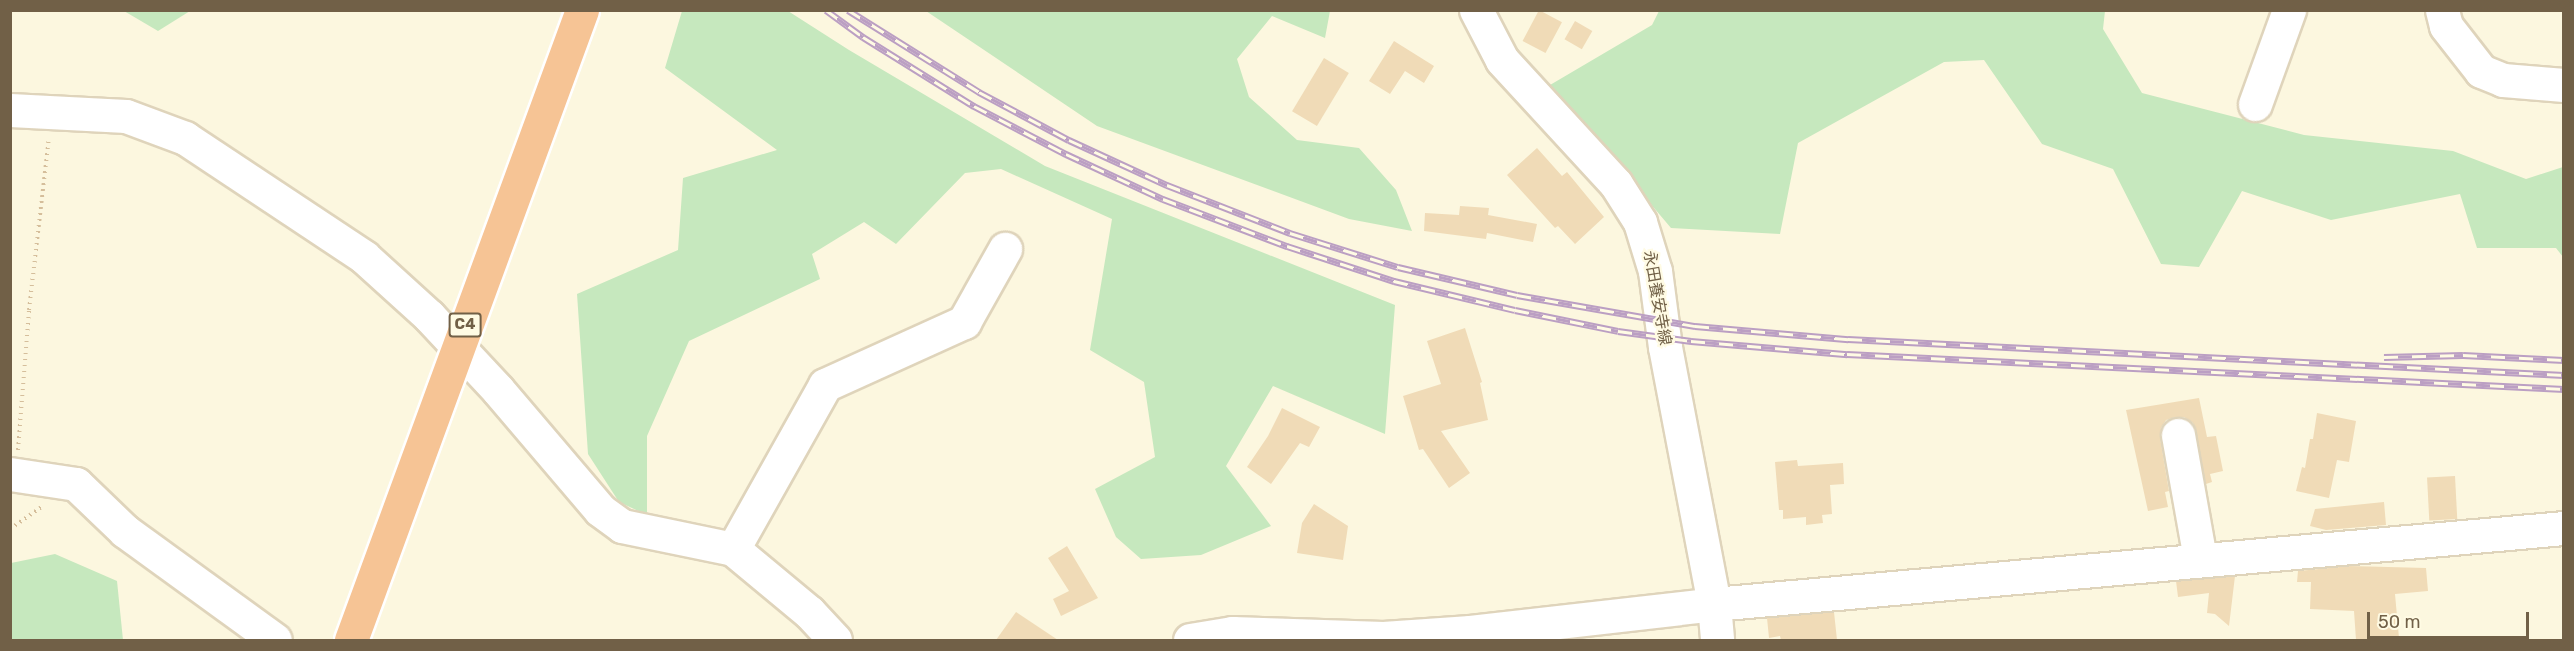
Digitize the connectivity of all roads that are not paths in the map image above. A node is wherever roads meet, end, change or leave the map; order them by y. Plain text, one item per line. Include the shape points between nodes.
1 (582, 10) edge
2 (1476, 10) edge
3 (2289, 10) edge
4 (2442, 10) edge
5 (2564, 85) edge
6 (2255, 104) dead end
7 (10, 110) edge
8 (1005, 249) dead end
9 (2178, 435) dead end
10 (14, 474) edge
11 (2564, 528) edge
12 (733, 549) junction
13 (2200, 559) junction
14 (1714, 604) junction
15 (275, 640) edge
16 (351, 640) edge
17 (835, 640) edge
18 (1190, 640) edge
19 (1717, 640) edge

1 - 16 highway, C4, bridge
2 - 14 street, 永田養安寺線 via 1502,60 1616,184 1640,222 1655,271 1665,347
3 - 6 street
4 - 5 street via 2446,26 2481,70 2503,80
7 - 12 street via 126,117 185,138 364,257 429,316 600,510 622,526
8 - 12 street via 964,322 825,386
9 - 13 street
10 - 15 street via 76,484 124,531
11 - 13 street
12 - 17 street via 809,612
13 - 14 street
14 - 18 street via 1383,638 1232,633
14 - 19 street, 永田養安寺線

